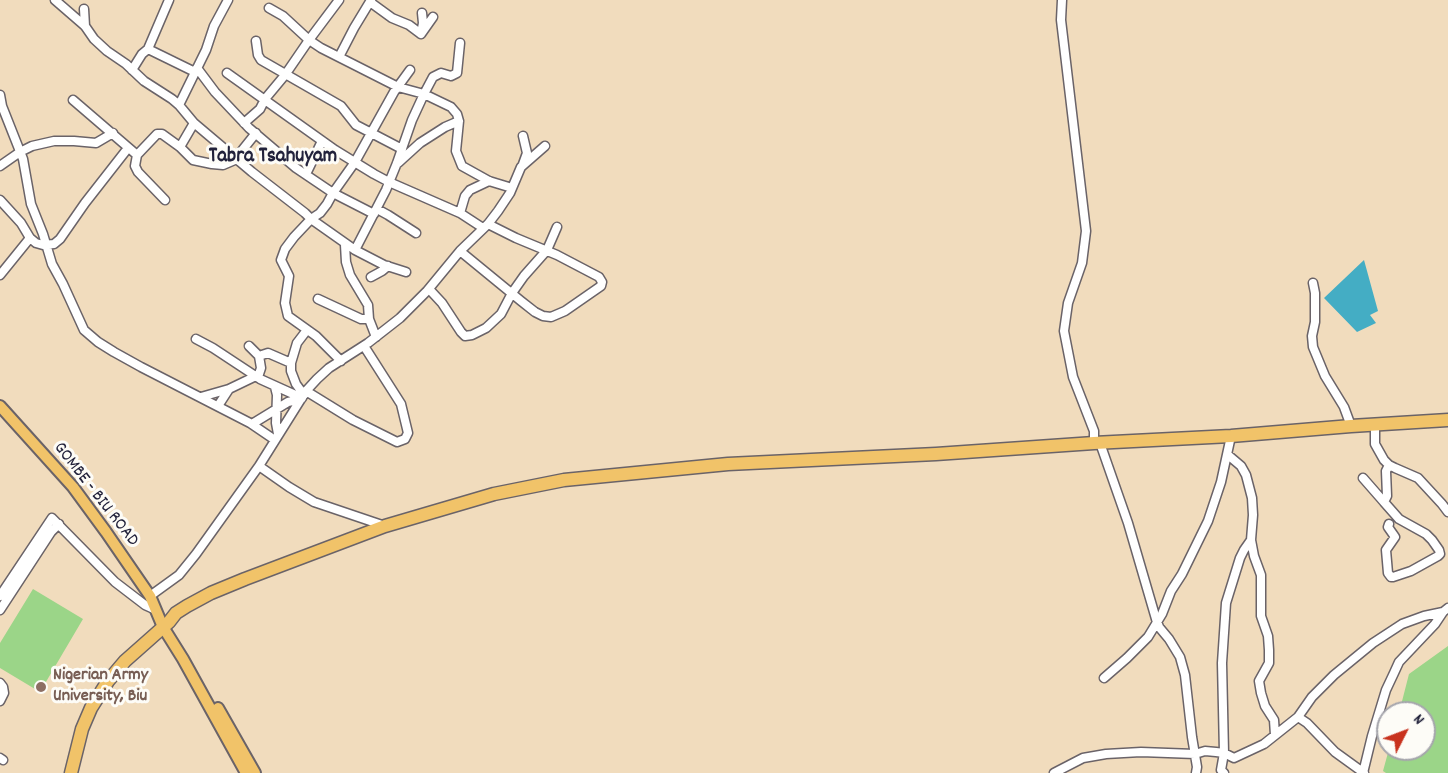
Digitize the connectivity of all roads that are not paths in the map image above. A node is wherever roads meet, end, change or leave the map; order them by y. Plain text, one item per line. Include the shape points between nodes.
1 (55, 0) edge
2 (228, 0) edge
3 (339, 0) edge
4 (1062, 0) edge
5 (370, 1) edge
6 (165, 3) edge
7 (269, 8) dead end
8 (84, 9) dead end
9 (422, 13) dead end
10 (433, 17) dead end
11 (85, 26) junction
12 (421, 34) junction
13 (309, 40) junction
14 (256, 41) dead end
15 (460, 43) dead end
16 (148, 49) junction
17 (339, 57) junction
18 (132, 70) junction
19 (196, 70) junction
20 (410, 70) dead end
21 (227, 73) dead end
22 (285, 75) junction
23 (398, 87) junction
24 (424, 94) junction
25 (0, 95) edge
26 (73, 100) dead end
27 (264, 101) junction
28 (179, 105) junction
29 (459, 121) junction
30 (194, 123) junction
31 (244, 123) junction
32 (113, 133) junction
33 (256, 133) junction
34 (370, 133) junction
35 (523, 136) dead end
36 (322, 141) junction
37 (545, 146) dead end
38 (180, 147) junction
39 (128, 148) junction
40 (402, 149) junction
41 (20, 152) junction
42 (137, 155) junction
43 (236, 158) junction
44 (355, 162) junction
45 (397, 163) junction
46 (0, 166) edge
47 (521, 167) junction
48 (306, 174) junction
49 (489, 181) junction
50 (389, 182) junction
51 (512, 188) junction
52 (333, 193) junction
53 (0, 200) edge
54 (165, 200) dead end
55 (376, 212) junction
56 (460, 213) junction
57 (311, 219) junction
58 (485, 226) junction
59 (558, 227) dead end
60 (416, 233) dead end
61 (30, 238) junction
62 (345, 244) junction
63 (46, 245) junction
64 (355, 250) junction
65 (547, 250) junction
66 (460, 252) junction
67 (388, 266) junction
68 (406, 272) dead end
69 (0, 275) edge
70 (370, 277) dead end
71 (1313, 283) dead end
72 (429, 289) junction
73 (512, 293) junction
74 (318, 298) dead end
75 (369, 319) junction
76 (307, 330) junction
77 (376, 337) junction
78 (196, 339) dead end
79 (249, 346) dead end
80 (364, 346) junction
81 (259, 356) junction
82 (341, 361) junction
83 (291, 363) junction
84 (256, 376) junction
85 (275, 387) junction
86 (229, 389) junction
87 (304, 395) junction
88 (201, 397) junction
89 (0, 406) edge
90 (218, 406) junction
91 (278, 408) junction
92 (1448, 420) edge
93 (252, 424) junction
94 (1375, 424) junction
95 (1351, 426) junction
96 (1231, 436) junction
97 (277, 437) junction
98 (1097, 443) junction
99 (1228, 455) junction
100 (1389, 465) junction
101 (259, 466) junction
102 (1363, 478) dead end
103 (1384, 502) junction
104 (1448, 512) edge
105 (55, 521) junction
106 (1389, 524) dead end
107 (385, 526) junction
108 (1251, 540) junction
109 (0, 596) edge
110 (150, 596) junction
111 (1, 606) edge
112 (156, 610) junction
113 (1446, 610) edge
114 (1157, 621) junction
115 (166, 624) junction
116 (1104, 678) dead end
117 (0, 683) edge
118 (0, 701) edge
119 (1298, 717) junction
120 (1275, 735) junction
121 (1224, 753) junction
122 (1195, 754) junction
123 (70, 773) edge
124 (246, 773) edge
125 (255, 773) edge
126 (1054, 773) edge
127 (1196, 773) edge
128 (1224, 773) edge
129 (1364, 773) edge

1 - 11 street
2 - 19 street
3 - 13 street
4 - 98 street via 1061,20 1086,231 1083,263 1068,303 1064,331 1072,377
5 - 12 street
5 - 17 street
6 - 16 street
7 - 13 street
8 - 11 street
9 - 12 street
10 - 12 street
11 - 18 street via 94,39
13 - 17 street
13 - 22 street
14 - 22 street via 261,60
15 - 24 street via 457,73 433,77
16 - 18 street
16 - 19 street
17 - 23 street
18 - 28 street
19 - 28 street
19 - 31 street
20 - 23 street
21 - 27 street
22 - 27 street
22 - 34 street via 341,106 356,125
23 - 24 street
23 - 34 street
24 - 29 street via 451,106
24 - 40 street
25 - 41 street
26 - 32 street
27 - 31 street
27 - 36 street
28 - 30 street
29 - 45 street via 420,143
29 - 49 street via 456,151 462,166
30 - 38 street
30 - 43 street
31 - 33 street
32 - 39 street
32 - 41 street via 96,143 54,141
33 - 43 street
33 - 48 street
34 - 40 street
34 - 44 street
35 - 47 street via 527,153
36 - 44 street
36 - 48 street
37 - 47 street
38 - 42 street via 157,134
38 - 43 street via 200,162 223,165
39 - 42 street
39 - 63 street via 60,239
40 - 45 street
41 - 46 street
41 - 63 street via 31,204
42 - 54 street via 138,172
43 - 57 street
44 - 50 street
44 - 52 street
45 - 50 street
47 - 51 street
48 - 52 street
49 - 51 street
49 - 56 street via 470,190
50 - 55 street
50 - 56 street
51 - 58 street
52 - 55 street
52 - 57 street
53 - 61 street
55 - 60 street
55 - 64 street
56 - 58 street
57 - 62 street
57 - 76 street via 285,249 281,260 289,276 285,292 288,316
58 - 65 street
58 - 66 street
59 - 65 street
61 - 63 street
61 - 69 street
62 - 64 street
62 - 75 street via 350,275 368,305
63 - 88 street via 84,330 114,352
64 - 67 street
65 - 73 street
65 - 73 street via 598,277 601,286 551,316 535,312
66 - 72 street
66 - 73 street
67 - 68 street
67 - 70 street
71 - 95 street via 1312,347
72 - 73 street via 465,336 486,328 501,314
72 - 77 street
74 - 75 street via 361,319
75 - 77 street
76 - 82 street
76 - 83 street via 297,343
77 - 80 street
78 - 84 street
79 - 81 street
80 - 82 street
80 - 87 street via 401,404 408,433 405,439 397,442
81 - 83 street via 268,353
81 - 84 street via 261,368
82 - 87 street
83 - 87 street via 291,371
84 - 85 street
84 - 86 street
85 - 87 street
85 - 91 street
86 - 88 street
86 - 90 street
87 - 91 street
87 - 97 street
88 - 90 street
89 - 110 main road, GOMBE - BIU ROAD via 74,487
90 - 93 street
91 - 93 street
91 - 97 street
92 - 94 highway
93 - 97 street
94 - 95 highway
94 - 100 street via 1376,444
95 - 96 highway
96 - 98 highway
96 - 99 street
97 - 101 street
98 - 107 highway via 728,464 564,480 494,494
98 - 114 street via 1128,523
99 - 108 street via 1241,466 1250,487
99 - 114 street via 1208,521
100 - 103 street
100 - 104 street via 1418,478
101 - 107 street via 314,502
101 - 110 street via 196,554 179,574
102 - 103 street
103 - 106 street via 1399,519 1426,534 1440,554 1411,571 1391,577 1386,554 1395,537
105 - 109 street via 45,526
105 - 111 street
105 - 112 street via 115,582
107 - 115 highway via 211,593 176,613
108 - 120 street via 1261,575 1261,616 1269,643 1269,663 1259,681 1265,706 1274,720
108 - 121 street via 1240,558 1226,603 1222,663
110 - 112 main road, GOMBE - BIU ROAD
112 - 115 main road, GOMBE - BIU ROAD
113 - 119 street via 1402,624 1372,643 1312,697
113 - 129 street via 1399,662 1386,690
114 - 116 street via 1142,644
114 - 122 street via 1180,657
115 - 123 highway via 108,681 82,729
115 - 124 main road
115 - 125 main road via 188,653
117 - 118 street via 4,693
119 - 120 street
119 - 129 street via 1335,753
120 - 121 street via 1233,758
121 - 122 street
121 - 128 street
122 - 126 street via 1106,754 1083,758
122 - 127 street

